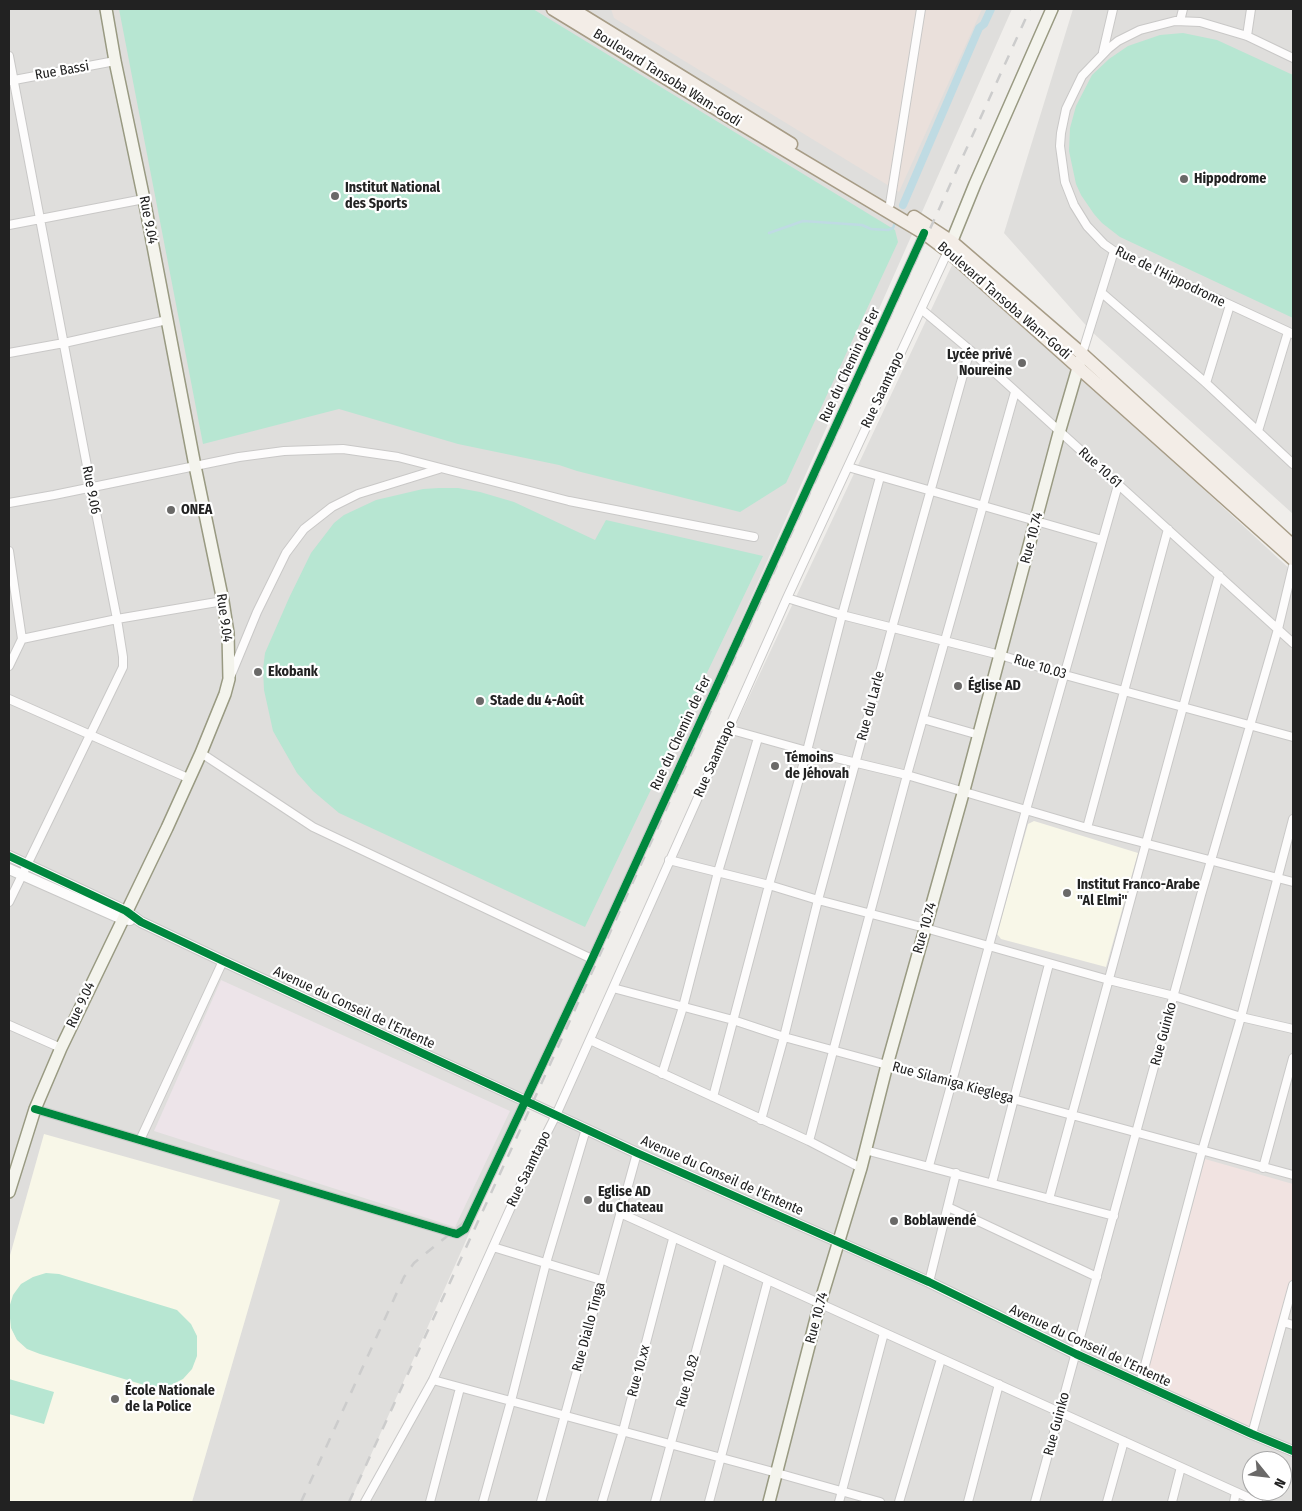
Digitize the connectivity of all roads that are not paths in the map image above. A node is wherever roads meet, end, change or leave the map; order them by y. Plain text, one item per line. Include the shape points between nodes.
1 (106, 9) edge
2 (553, 9) edge
3 (572, 9) edge
4 (921, 9) edge
5 (1052, 9) edge
6 (1113, 9) edge
7 (1183, 9) edge
8 (1251, 9) edge
9 (1180, 21) junction
10 (1247, 36) junction
11 (1104, 52) junction
12 (9, 56) edge
13 (1293, 58) edge
14 (115, 61) junction
15 (11, 80) edge
16 (144, 199) junction
17 (890, 204) junction
18 (40, 218) junction
19 (9, 225) edge
20 (924, 233) junction
21 (950, 246) junction
22 (1114, 251) junction
23 (1102, 294) junction
24 (1230, 306) junction
25 (921, 309) junction
26 (167, 320) junction
27 (1290, 333) edge
28 (64, 343) junction
29 (970, 350) junction
30 (9, 353) edge
31 (1080, 360) junction
32 (1206, 383) junction
33 (1015, 392) junction
34 (1258, 431) junction
35 (1059, 433) junction
36 (1293, 464) edge
37 (195, 466) junction
38 (848, 467) junction
39 (440, 468) junction
40 (880, 477) junction
41 (1118, 485) junction
42 (91, 487) junction
43 (930, 491) junction
44 (9, 502) edge
45 (982, 506) junction
46 (1036, 521) junction
47 (1168, 529) junction
48 (754, 537) dead end
49 (1102, 540) junction
50 (1293, 546) edge
51 (9, 551) edge
52 (1293, 559) edge
53 (1293, 566) edge
54 (1219, 575) junction
55 (787, 598) junction
56 (223, 601) junction
57 (842, 614) junction
58 (118, 619) junction
59 (892, 628) junction
60 (1278, 629) junction
61 (22, 639) junction
62 (945, 642) junction
63 (1293, 643) edge
64 (1000, 655) junction
65 (9, 666) edge
66 (1065, 675) junction
67 (229, 679) junction
68 (1124, 691) junction
69 (9, 700) edge
70 (1183, 707) junction
71 (923, 719) junction
72 (1249, 725) junction
73 (728, 729) junction
74 (89, 734) junction
75 (979, 735) junction
76 (1293, 737) edge
77 (758, 738) junction
78 (807, 751) junction
79 (200, 753) junction
80 (857, 762) junction
81 (907, 775) junction
82 (188, 778) junction
83 (964, 790) junction
84 (1026, 810) junction
85 (1293, 819) edge
86 (1087, 828) junction
87 (1146, 843) junction
88 (9, 856) edge
89 (669, 860) junction
90 (1211, 862) junction
91 (26, 864) junction
92 (9, 869) edge
93 (718, 872) junction
94 (21, 875) junction
95 (1278, 878) junction
96 (1293, 882) edge
97 (769, 885) junction
98 (818, 900) junction
99 (9, 902) edge
100 (871, 914) junction
101 (124, 915) junction
102 (925, 928) junction
103 (989, 947) junction
104 (592, 959) junction
105 (223, 961) junction
106 (1049, 964) junction
107 (1109, 980) junction
108 (613, 988) junction
109 (1174, 996) junction
110 (683, 1007) junction
111 (1241, 1017) junction
112 (733, 1020) junction
113 (9, 1025) edge
114 (1293, 1029) edge
115 (784, 1037) junction
116 (590, 1040) junction
117 (61, 1048) junction
118 (833, 1050) junction
119 (1293, 1058) edge
120 (887, 1065) junction
121 (662, 1074) junction
122 (952, 1082) junction
123 (713, 1096) junction
124 (1013, 1099) junction
125 (525, 1101) junction
126 (35, 1110) junction
127 (556, 1115) junction
128 (1072, 1115) junction
129 (761, 1120) junction
130 (586, 1129) junction
131 (1138, 1133) junction
132 (140, 1140) junction
133 (809, 1141) junction
134 (865, 1150) junction
135 (1202, 1151) junction
136 (637, 1153) junction
137 (13, 1164) edge
138 (929, 1166) junction
139 (861, 1168) junction
140 (1263, 1168) junction
141 (956, 1173) junction
142 (1293, 1175) edge
143 (992, 1183) junction
144 (9, 1192) edge
145 (1049, 1199) junction
146 (948, 1207) junction
147 (620, 1213) junction
148 (1114, 1216) junction
149 (673, 1238) junction
150 (838, 1241) junction
151 (493, 1247) junction
152 (722, 1260) junction
153 (546, 1263) junction
154 (1097, 1277) junction
155 (601, 1280) junction
156 (768, 1280) junction
157 (929, 1282) junction
158 (1293, 1285) edge
159 (820, 1303) junction
160 (1283, 1322) junction
161 (1293, 1325) edge
162 (884, 1333) junction
163 (1076, 1354) junction
164 (941, 1359) junction
165 (433, 1380) junction
166 (999, 1384) junction
167 (1140, 1384) junction
168 (460, 1388) junction
169 (511, 1401) junction
170 (1060, 1412) junction
171 (566, 1415) junction
172 (623, 1431) junction
173 (1252, 1434) junction
174 (1124, 1441) junction
175 (671, 1445) junction
176 (1293, 1451) edge
177 (720, 1458) junction
178 (1181, 1467) junction
179 (777, 1473) junction
180 (842, 1492) junction
181 (1236, 1492) junction
182 (365, 1502) edge
183 (430, 1502) edge
184 (483, 1502) edge
185 (541, 1502) edge
186 (602, 1502) edge
187 (655, 1502) edge
188 (709, 1502) edge
189 (769, 1502) edge
190 (839, 1502) edge
191 (880, 1502) edge
192 (899, 1502) edge
193 (968, 1502) edge
194 (1035, 1502) edge
195 (1107, 1502) edge
196 (1172, 1502) edge
197 (1234, 1502) edge
198 (1258, 1502) edge

1 - 14 main road, Rue 9.04
2 - 20 main road, Boulevard Tansoba Wam-Godi
3 - 17 main road, Boulevard Tansoba Wam-Godi
4 - 17 street
5 - 21 main road, Rue Saamtapo
6 - 11 street
7 - 9 street
8 - 10 street
9 - 10 street, Rue de l'Hippodrome via 1200,22
9 - 11 street, Rue de l'Hippodrome via 1140,30
10 - 13 street, Rue de l'Hippodrome
11 - 22 street, Rue de l'Hippodrome via 1082,76 1070,97 1063,121 1060,158 1065,182 1080,216
12 - 15 street, Rue 9.06
14 - 15 street, Rue Bassi
14 - 16 main road, Rue 9.04
15 - 18 street, Rue 9.06
16 - 18 street
16 - 26 main road, Rue 9.04
17 - 21 main road, Boulevard Tansoba Wam-Godi
18 - 19 street
18 - 28 street, Rue 9.06
20 - 21 main road, Boulevard Tansoba Wam-Godi
20 - 104 street, Rue du Chemin de Fer
21 - 25 street, Rue Saamtapo
21 - 31 main road, Boulevard Tansoba Wam-Godi
22 - 23 street
22 - 24 street, Rue de l'Hippodrome
23 - 31 street
23 - 32 street
24 - 27 street, Rue de l'Hippodrome
24 - 32 street
25 - 29 street, Rue 10.61
25 - 38 street, Rue Saamtapo
26 - 28 street
26 - 37 main road, Rue 9.04
27 - 34 street
28 - 30 street
28 - 42 street, Rue 9.06
29 - 33 street, Rue 10.61
29 - 43 street, Rue du Larle
31 - 35 main road, Rue 10.74
31 - 50 main road, Boulevard Tansoba Wam-Godi
31 - 52 main road, Boulevard Tansoba Wam-Godi
32 - 34 street
33 - 35 street, Rue 10.61
33 - 45 street
34 - 36 street
35 - 41 street, Rue 10.61
35 - 46 main road, Rue 10.74
37 - 39 street via 284,451 343,449 398,457
37 - 42 street
37 - 56 main road, Rue 9.04
38 - 40 street
38 - 55 street, Rue Saamtapo
39 - 48 street via 569,501
39 - 67 street via 358,494 332,507 304,529 286,553
40 - 43 street
40 - 57 street
41 - 47 street, Rue 10.61
41 - 49 street
42 - 44 street
42 - 58 street, Rue 9.06
43 - 45 street
43 - 59 street, Rue du Larle
45 - 46 street
45 - 62 street
46 - 49 street
46 - 64 main road, Rue 10.74
47 - 54 street, Rue 10.61
47 - 68 street
49 - 66 street
51 - 61 street
53 - 60 street, Rue Guinko
54 - 60 street, Rue 10.61
54 - 70 street
55 - 57 street, Rue 10.03
55 - 73 street, Rue Saamtapo
56 - 58 street
56 - 67 main road, Rue 9.04 via 228,633
57 - 59 street, Rue 10.03
57 - 78 street
58 - 61 street
58 - 74 street, Rue 9.06 via 123,667
59 - 62 street, Rue 10.03
59 - 80 street, Rue du Larle
60 - 63 street, Rue 10.61
60 - 72 street, Rue Guinko
61 - 65 street
62 - 64 street, Rue 10.03
62 - 71 street
64 - 66 street, Rue 10.03
64 - 75 main road, Rue 10.74
66 - 68 street, Rue 10.03
66 - 84 street
67 - 79 main road, Rue 9.04
68 - 70 street, Rue 10.03
68 - 86 street
69 - 74 street
70 - 72 street, Rue 10.03
70 - 87 street
71 - 75 street
71 - 81 street
72 - 76 street, Rue 10.03
72 - 90 street, Rue Guinko
73 - 77 street
73 - 89 street, Rue Saamtapo
74 - 82 street
74 - 91 street, Rue 9.06
75 - 83 main road, Rue 10.74
77 - 78 street
77 - 93 street
78 - 80 street
78 - 97 street
79 - 82 main road, Rue 9.04
79 - 104 street via 313,827
80 - 81 street
80 - 98 street, Rue du Larle
81 - 83 street
81 - 100 street
82 - 101 main road, Rue 9.04
83 - 84 street
83 - 102 main road, Rue 10.74
84 - 86 street
84 - 103 street
85 - 95 street
86 - 87 street
87 - 90 street
87 - 107 street
88 - 91 street, Avenue du Conseil de l'Entente
89 - 93 street
89 - 108 street, Rue Saamtapo
90 - 95 street
90 - 109 street, Rue Guinko
91 - 94 street, Rue 9.06
91 - 101 street, Avenue du Conseil de l'Entente
92 - 94 street, Avenue du Conseil de l'Entente
93 - 97 street
93 - 110 street
94 - 99 street, Rue 9.06
94 - 101 street, Avenue du Conseil de l'Entente
95 - 96 street
95 - 111 street
97 - 98 street
97 - 112 street
98 - 100 street
98 - 115 street, Rue du Larle
100 - 102 street
100 - 118 street
101 - 105 street, Avenue du Conseil de l'Entente
101 - 117 main road, Rue 9.04
102 - 103 street
102 - 120 main road, Rue 10.74
103 - 106 street
103 - 122 street
104 - 125 street, Rue du Chemin de Fer
105 - 125 street, Avenue du Conseil de l'Entente
105 - 132 street
106 - 107 street
106 - 124 street
107 - 109 street
107 - 128 street
108 - 110 street, Rue Silamiga Kieglega
108 - 116 street, Rue Saamtapo
109 - 111 street
109 - 131 street, Rue Guinko
110 - 112 street, Rue Silamiga Kieglega
110 - 121 street
111 - 114 street
111 - 135 street
112 - 115 street, Rue Silamiga Kieglega
112 - 123 street
113 - 117 street
115 - 118 street, Rue Silamiga Kieglega
115 - 129 street, Rue du Larle
116 - 121 street
116 - 127 street, Rue Saamtapo
117 - 126 main road, Rue 9.04
118 - 120 street, Rue Silamiga Kieglega
118 - 133 street
119 - 140 street
120 - 122 street, Rue Silamiga Kieglega
120 - 134 main road, Rue 10.74
121 - 123 street
122 - 124 street, Rue Silamiga Kieglega
122 - 138 street
123 - 129 street
124 - 128 street, Rue Silamiga Kieglega
124 - 143 street
125 - 127 street, Avenue du Conseil de l'Entente
125 - 132 street, Rue du Chemin de Fer via 468,1224 460,1232 453,1233
126 - 132 street
126 - 137 main road, Rue 9.04
127 - 130 street, Avenue du Conseil de l'Entente
127 - 151 street, Rue Saamtapo
128 - 131 street, Rue Silamiga Kieglega
128 - 145 street
129 - 133 street
130 - 136 street, Avenue du Conseil de l'Entente
130 - 153 street
131 - 135 street, Rue Silamiga Kieglega
131 - 148 street, Rue Guinko
133 - 139 street
134 - 138 street
134 - 139 main road, Rue 10.74
135 - 140 street, Rue Silamiga Kieglega
135 - 167 street
136 - 147 street, Rue Diallo Tinga
136 - 150 street, Avenue du Conseil de l'Entente
137 - 144 main road, Rue 9.04
138 - 141 street
139 - 150 main road, Rue 10.74
140 - 142 street, Rue Silamiga Kieglega
141 - 143 street
141 - 146 street
143 - 145 street
145 - 148 street
146 - 154 street
146 - 157 street
147 - 149 street
147 - 155 street, Rue Diallo Tinga
148 - 154 street, Rue Guinko
149 - 152 street
149 - 172 street, Rue 10.xx
150 - 157 street, Avenue du Conseil de l'Entente
150 - 159 main road, Rue 10.74
151 - 153 street
151 - 165 street, Rue Saamtapo
152 - 156 street
152 - 175 street, Rue 10.82
153 - 155 street
153 - 169 street
154 - 163 street, Rue Guinko
155 - 171 street, Rue Diallo Tinga
156 - 159 street
156 - 177 street
157 - 163 street, Avenue du Conseil de l'Entente
158 - 160 street
159 - 162 street
159 - 179 main road, Rue 10.74
160 - 161 street
160 - 173 street
162 - 164 street
162 - 180 street
163 - 167 street, Avenue du Conseil de l'Entente
163 - 170 street, Rue Guinko
164 - 166 street
164 - 192 street
165 - 168 street
165 - 182 street, Rue Saamtapo
166 - 170 street
166 - 193 street
167 - 173 street, Avenue du Conseil de l'Entente
168 - 169 street
168 - 183 street
169 - 171 street
169 - 184 street
170 - 174 street
170 - 194 street, Rue Guinko
171 - 172 street
171 - 185 street, Rue Diallo Tinga
172 - 175 street
172 - 186 street, Rue 10.xx
173 - 176 street, Avenue du Conseil de l'Entente
174 - 178 street
174 - 195 street
175 - 177 street
175 - 187 street, Rue 10.82
177 - 179 street
177 - 188 street
178 - 181 street
178 - 196 street
179 - 180 street
179 - 189 main road, Rue 10.74
180 - 190 street
180 - 191 street
181 - 197 street
181 - 198 street

